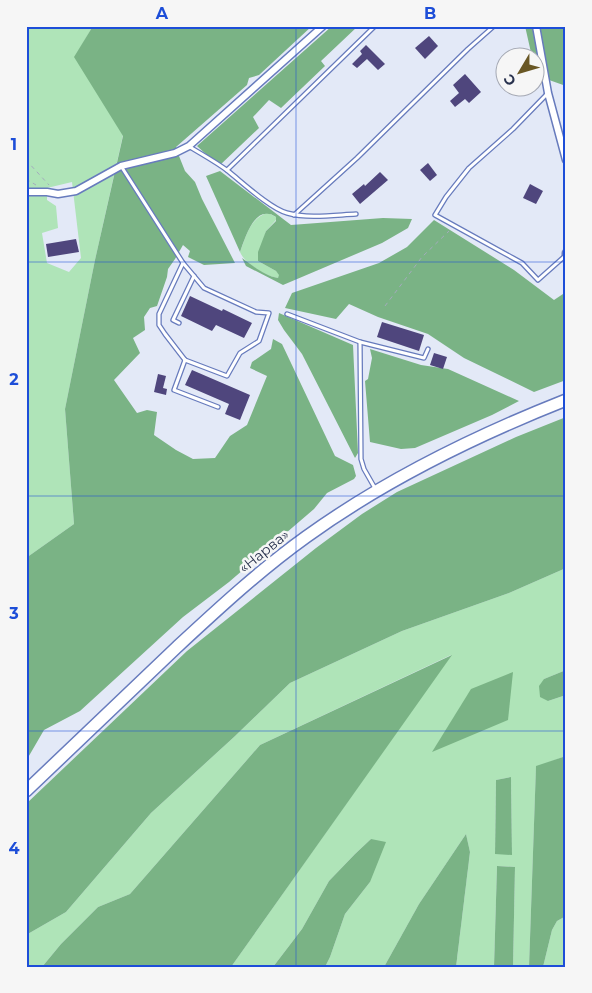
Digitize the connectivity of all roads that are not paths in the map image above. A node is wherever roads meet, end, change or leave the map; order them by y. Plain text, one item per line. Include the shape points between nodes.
1 (323, 26) edge
2 (375, 26) edge
3 (494, 26) edge
4 (536, 26) edge
5 (548, 93) junction
6 (189, 146) junction
7 (566, 160) edge
8 (121, 166) junction
9 (227, 170) junction
10 (26, 192) edge
11 (356, 214) dead end
12 (294, 215) junction
13 (566, 255) edge
14 (182, 263) junction
15 (194, 276) junction
16 (287, 314) dead end
17 (180, 323) dead end
18 (360, 342) junction
19 (428, 349) dead end
20 (185, 360) junction
21 (566, 400) edge
22 (218, 407) dead end
23 (377, 490) junction
24 (26, 791) edge

1 - 6 street
2 - 9 lane
3 - 12 lane
4 - 5 street
5 - 7 street
5 - 13 lane via 469,168 435,214 522,263 538,280
6 - 8 street via 175,153
6 - 9 lane
8 - 10 street via 76,191 58,194
8 - 14 lane
9 - 12 lane via 274,206
11 - 12 lane
14 - 15 lane
14 - 20 lane via 159,314 159,325
15 - 17 lane via 173,320
15 - 20 lane via 204,288 256,312 269,313 259,341 240,352 227,376
16 - 18 lane
18 - 19 lane via 424,358
18 - 23 lane via 361,459
20 - 22 lane via 174,390
21 - 23 highway, «Нарва» via 484,435
23 - 24 highway, «Нарва» via 305,538 255,577

